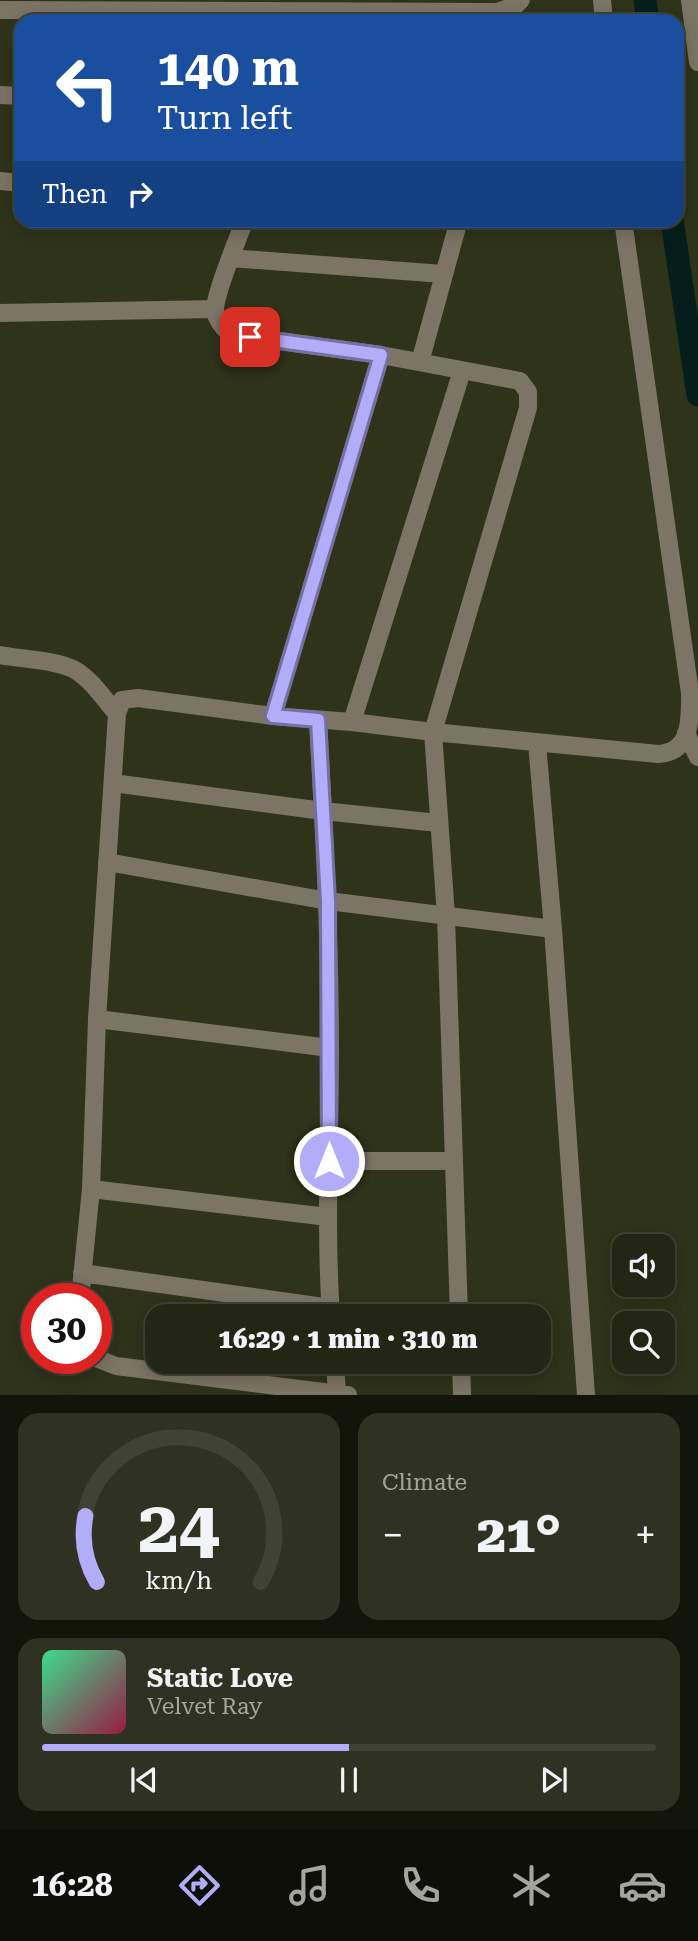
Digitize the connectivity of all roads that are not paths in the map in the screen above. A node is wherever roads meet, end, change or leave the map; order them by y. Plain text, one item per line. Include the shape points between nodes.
1 (521, 0) edge
2 (690, 0) edge
3 (408, 6) edge
4 (0, 10) edge
5 (295, 11) edge
6 (698, 62) edge
7 (242, 228) edge
8 (457, 228) edge
9 (624, 228) edge
10 (230, 258) junction
11 (443, 274) junction
12 (215, 309) junction
13 (0, 313) edge
14 (381, 355) junction
15 (419, 362) junction
16 (462, 371) junction
17 (0, 655) edge
18 (117, 714) junction
19 (273, 716) junction
20 (318, 720) junction
21 (352, 722) junction
22 (433, 732) junction
23 (686, 733) junction
24 (537, 743) junction
25 (698, 757) edge
26 (113, 783) junction
27 (323, 811) junction
28 (438, 823) junction
29 (107, 862) junction
30 (328, 901) junction
31 (446, 916) junction
32 (554, 929) junction
33 (97, 1019) junction
34 (330, 1048) junction
35 (329, 1161) junction
36 (454, 1161) junction
37 (90, 1189) junction
38 (328, 1217) junction
39 (82, 1273) junction
40 (81, 1283) edge
41 (280, 1304) edge
42 (331, 1304) edge
43 (459, 1304) edge
44 (112, 1364) edge
45 (338, 1374) edge
46 (461, 1374) edge
47 (343, 1394) edge
48 (462, 1395) edge
49 (586, 1395) edge

1 - 3 street via 497,12
2 - 6 street
3 - 5 street
4 - 5 street
7 - 10 street
8 - 11 street
9 - 23 street via 690,693
10 - 11 street
10 - 12 street
11 - 15 street
12 - 13 street
12 - 14 street via 221,326 230,334
14 - 15 street
14 - 19 street
15 - 16 street
16 - 21 street
16 - 22 street via 520,381 529,399
17 - 18 street via 75,670
18 - 19 street via 122,700 138,698
18 - 26 street
19 - 20 street
20 - 21 street
20 - 27 street
21 - 22 street
22 - 24 street
22 - 28 street
23 - 24 street via 678,748 666,754
23 - 25 street
24 - 32 street
26 - 27 street
26 - 29 street
27 - 28 street
27 - 30 street
28 - 31 street
29 - 30 street
29 - 33 street
30 - 31 street
30 - 34 street
31 - 32 street
31 - 36 street
32 - 49 street
33 - 34 street
33 - 37 street
34 - 35 street
35 - 36 street
35 - 38 street
36 - 43 street
37 - 38 street
37 - 39 street
38 - 42 street
39 - 40 street
39 - 41 street
44 - 47 street
45 - 47 street
46 - 48 street

